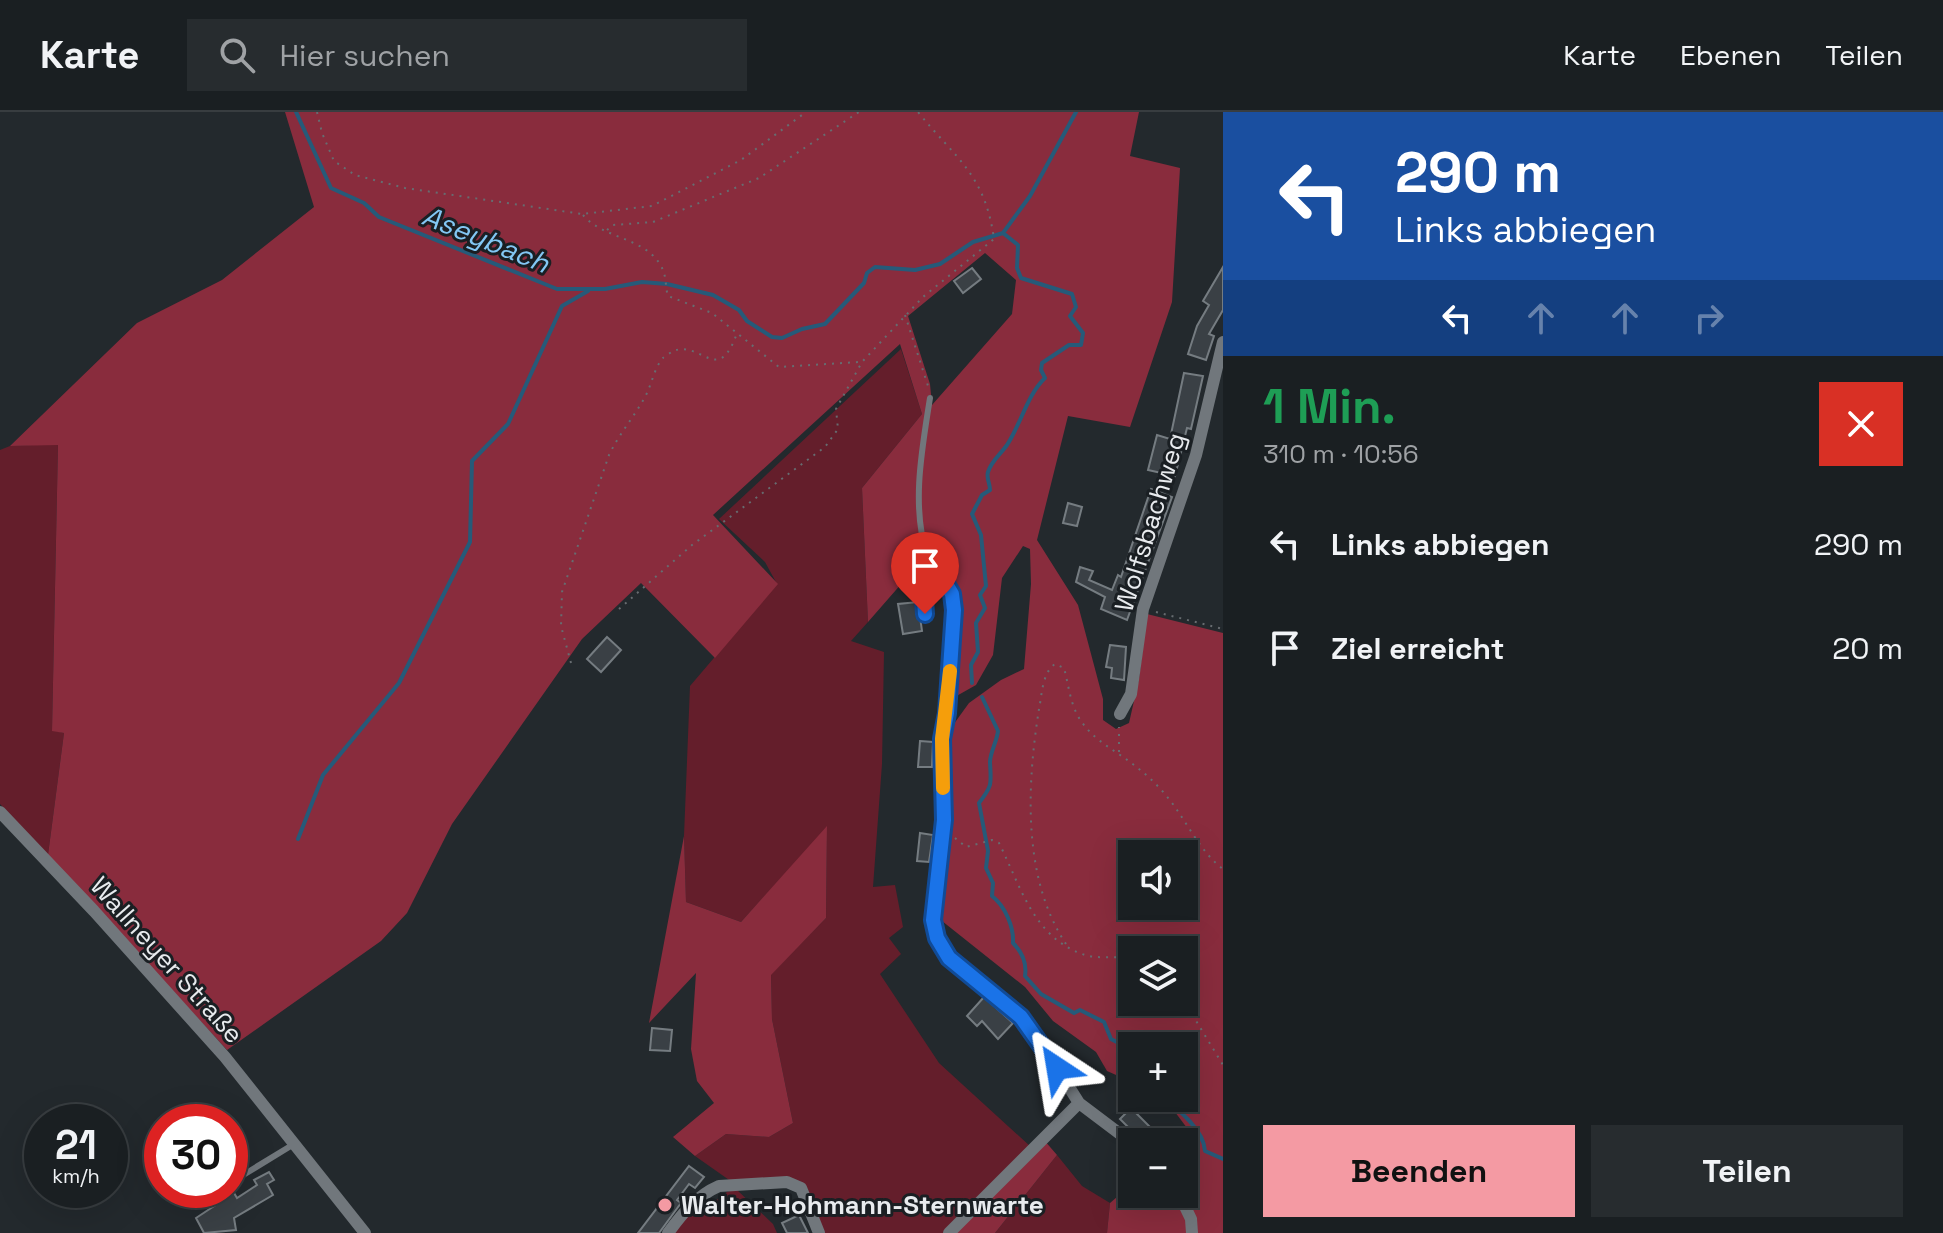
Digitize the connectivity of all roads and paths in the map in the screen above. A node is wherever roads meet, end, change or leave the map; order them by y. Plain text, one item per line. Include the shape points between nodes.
1 (317, 112) edge
2 (806, 112) edge
3 (859, 112) edge
4 (918, 112) edge
5 (582, 214) junction
6 (607, 230) junction
7 (905, 315) junction
8 (737, 333) junction
9 (1223, 342) edge
10 (862, 362) junction
11 (930, 398) joint
12 (927, 555) joint
13 (942, 577) junction
14 (619, 609) dead end
15 (1143, 609) junction
16 (925, 614) dead end
17 (1223, 629) edge
18 (571, 663) dead end
19 (1120, 714) joint
20 (1119, 753) junction
21 (0, 812) edge
22 (944, 820) junction
23 (1223, 869) edge
24 (1066, 944) junction
25 (1118, 958) edge
26 (1193, 1016) edge
27 (1223, 1065) edge
28 (1079, 1103) junction
29 (1118, 1132) edge
30 (294, 1144) junction
31 (248, 1172) edge
32 (1186, 1208) edge
33 (365, 1233) edge
34 (668, 1233) edge
35 (819, 1233) edge
36 (949, 1233) edge
37 (1192, 1233) edge

1 - 5 path via 334,161 355,175 405,188
2 - 5 path via 741,160 652,206
3 - 6 path via 759,178 653,222
4 - 7 path via 969,168 985,197 994,239
5 - 6 path
6 - 8 path via 661,264 668,296 712,313
7 - 10 path
7 - 11 path
8 - 10 path via 779,367
8 - 18 path via 732,346 714,361 684,350 664,357 609,455 562,592 561,626
9 - 15 street, Wolfsbachweg via 1196,455
10 - 14 path via 836,409 838,429 825,447 692,545
11 - 12 lane via 920,459 920,535
12 - 13 street
13 - 16 lane via 924,600
13 - 22 street via 954,610 942,739
15 - 17 path
15 - 19 street, Wolfsbachweg via 1131,694
19 - 20 path
20 - 23 path via 1175,806
20 - 24 path via 1081,721 1064,668 1050,667 1032,761 1032,821 1043,898
21 - 30 street, Wallneyer Straße via 225,1057
22 - 24 path via 966,847 999,843 1038,922 1054,940
22 - 28 street via 933,900 937,938 949,958 1032,1028
24 - 25 path via 1084,955
26 - 27 path
28 - 29 street
28 - 36 street
30 - 31 lane
30 - 33 street, Wallneyer Straße
32 - 37 street
34 - 35 street via 709,1190 783,1182 801,1188

